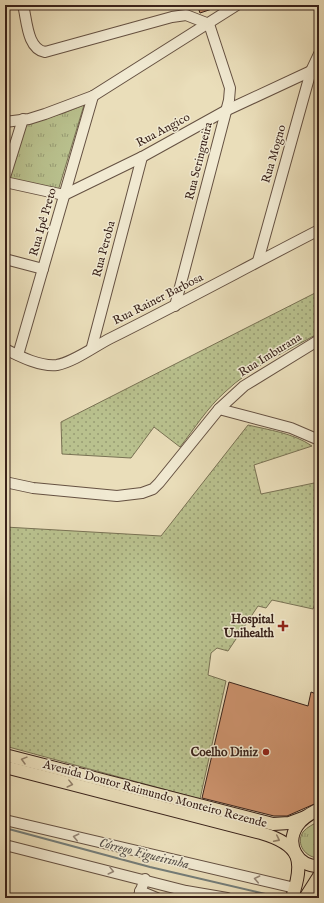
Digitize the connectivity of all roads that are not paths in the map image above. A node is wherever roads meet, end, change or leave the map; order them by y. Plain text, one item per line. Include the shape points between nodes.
1 (23, 5) edge
2 (237, 5) edge
3 (209, 24) junction
4 (319, 54) edge
5 (315, 71) edge
6 (93, 96) junction
7 (225, 111) junction
8 (23, 119) junction
9 (5, 122) edge
10 (142, 157) junction
11 (5, 177) edge
12 (5, 182) edge
13 (64, 195) junction
14 (319, 230) edge
15 (5, 259) edge
16 (258, 261) junction
17 (42, 269) junction
18 (175, 306) junction
19 (319, 340) edge
20 (92, 347) junction
21 (5, 348) edge
22 (18, 355) junction
23 (219, 409) junction
24 (319, 440) edge
25 (5, 482) edge
26 (5, 755) edge
27 (5, 767) edge
28 (319, 809) edge
29 (305, 817) junction
30 (5, 820) edge
31 (5, 845) edge
32 (295, 854) junction
33 (319, 866) edge
34 (319, 876) edge
35 (144, 879) junction
36 (186, 891) junction
37 (293, 893) edge
38 (139, 894) edge
39 (311, 894) edge
40 (157, 898) edge
41 (178, 898) edge
42 (223, 898) edge

1 - 3 street via 33,45 39,51 45,52 172,17 186,15
2 - 3 street
3 - 6 street
3 - 7 street, Rua Seringueira via 230,88
4 - 5 street, Rua Mogno
5 - 7 street, Rua Angico
5 - 16 street, Rua Mogno
6 - 8 street via 45,114
6 - 13 street, Rua Ipê Preto
7 - 10 street, Rua Angico
7 - 18 street, Rua Seringueira
8 - 9 street
8 - 11 street
10 - 13 street, Rua Angico
10 - 20 street, Rua Peroba
12 - 13 street
13 - 17 street, Rua Ipê Preto
14 - 16 street, Rua Rainer Barbosa
15 - 17 street
16 - 18 street, Rua Rainer Barbosa
17 - 22 street, Rua Ipê Preto
18 - 20 street, Rua Rainer Barbosa
19 - 23 street, Rua Imburana via 244,386
20 - 22 street, Rua Rainer Barbosa via 72,360 57,365 48,365
21 - 22 street, Rua Rainer Barbosa
23 - 24 street via 291,428
23 - 25 street, Rua Imburana via 159,483 153,489 142,493 117,496 33,488
29 -> 26 main road, Avenida Doutor Raimundo Monteiro Rezende via 289,823 273,824
27 -> 32 main road, Avenida Doutor Raimundo Monteiro Rezende via 266,834 286,843
28 - 29 main road
29 - 32 main road via 293,836
37 -> 30 street
31 -> 35 street
32 - 33 main road, Avenida Doutor Raimundo Monteiro Rezende via 301,861
32 - 37 main road via 299,870
34 - 39 main road
35 - 36 street
35 - 38 street
36 - 41 street
36 - 42 street
37 - 39 main road
38 - 40 street

